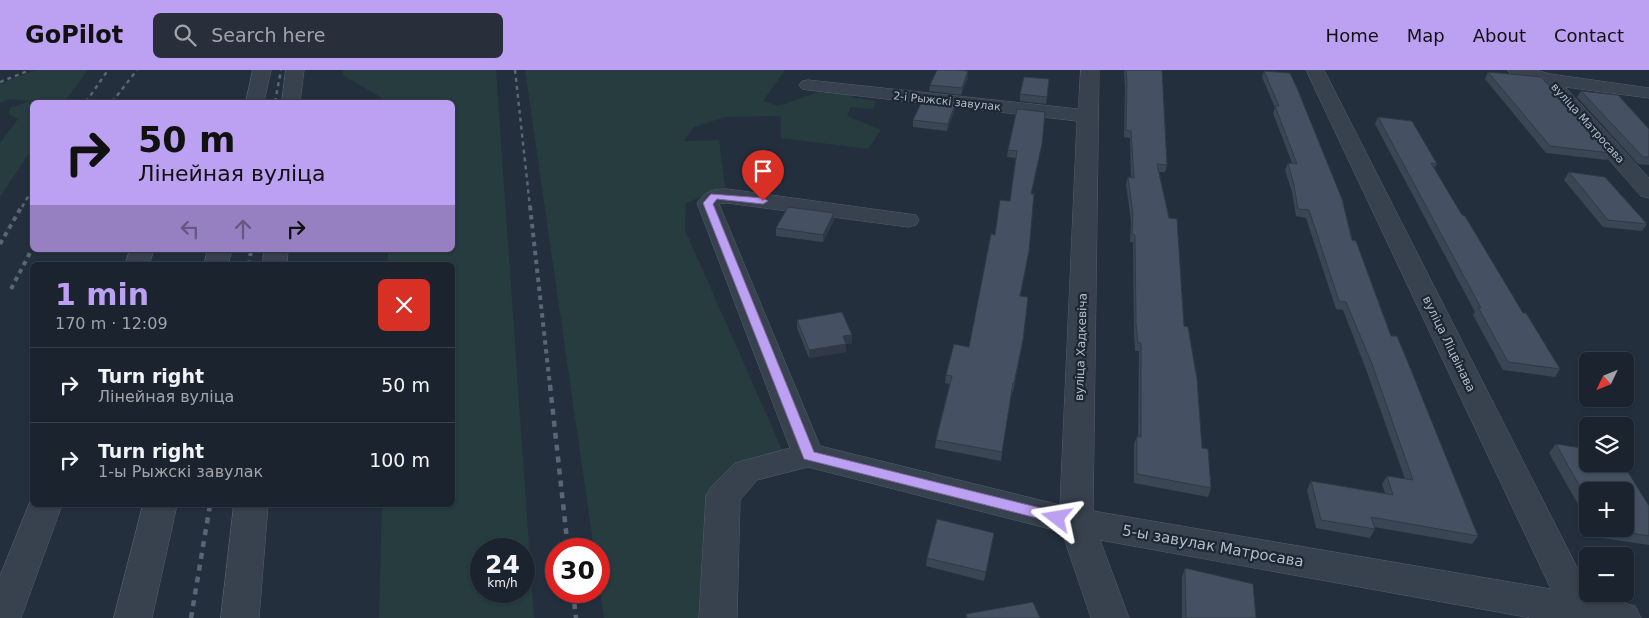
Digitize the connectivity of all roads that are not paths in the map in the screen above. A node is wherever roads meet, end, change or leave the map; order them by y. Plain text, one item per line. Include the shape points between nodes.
1 (262, 70) edge
2 (295, 70) edge
3 (1090, 70) edge
4 (1315, 70) edge
5 (1499, 70) edge
6 (1519, 71) edge
7 (1548, 79) junction
8 (808, 85) dead end
9 (1649, 93) edge
10 (255, 100) edge
11 (291, 100) edge
12 (1087, 116) junction
13 (1649, 191) edge
14 (908, 220) dead end
15 (808, 455) junction
16 (44, 507) edge
17 (160, 507) edge
18 (251, 507) edge
19 (1076, 522) junction
20 (1581, 614) edge
21 (2, 618) edge
22 (133, 618) edge
23 (240, 618) edge
24 (718, 618) edge
25 (1110, 618) edge
26 (1622, 618) edge

1 - 10 street
2 - 11 street
3 - 12 street, вуліца Хадкевіча
4 - 20 street, вуліца Ліцвінава
5 - 6 street, вуліца Матросава
6 - 7 street, вуліца Матросава
7 - 9 street
7 - 13 street, вуліца Матросава
8 - 12 street, 2-і Рыжскі завулак
12 - 19 street, вуліца Хадкевіча
14 - 15 street via 727,196 715,196 708,203
15 - 19 street, 5-ы завулак Матросава
15 - 24 street via 746,470 723,496
16 - 21 street
17 - 22 street
18 - 23 street
19 - 20 street, 5-ы завулак Матросава
19 - 25 street, вуліца Хадкевіча
20 - 26 street, 5-ы завулак Матросава

